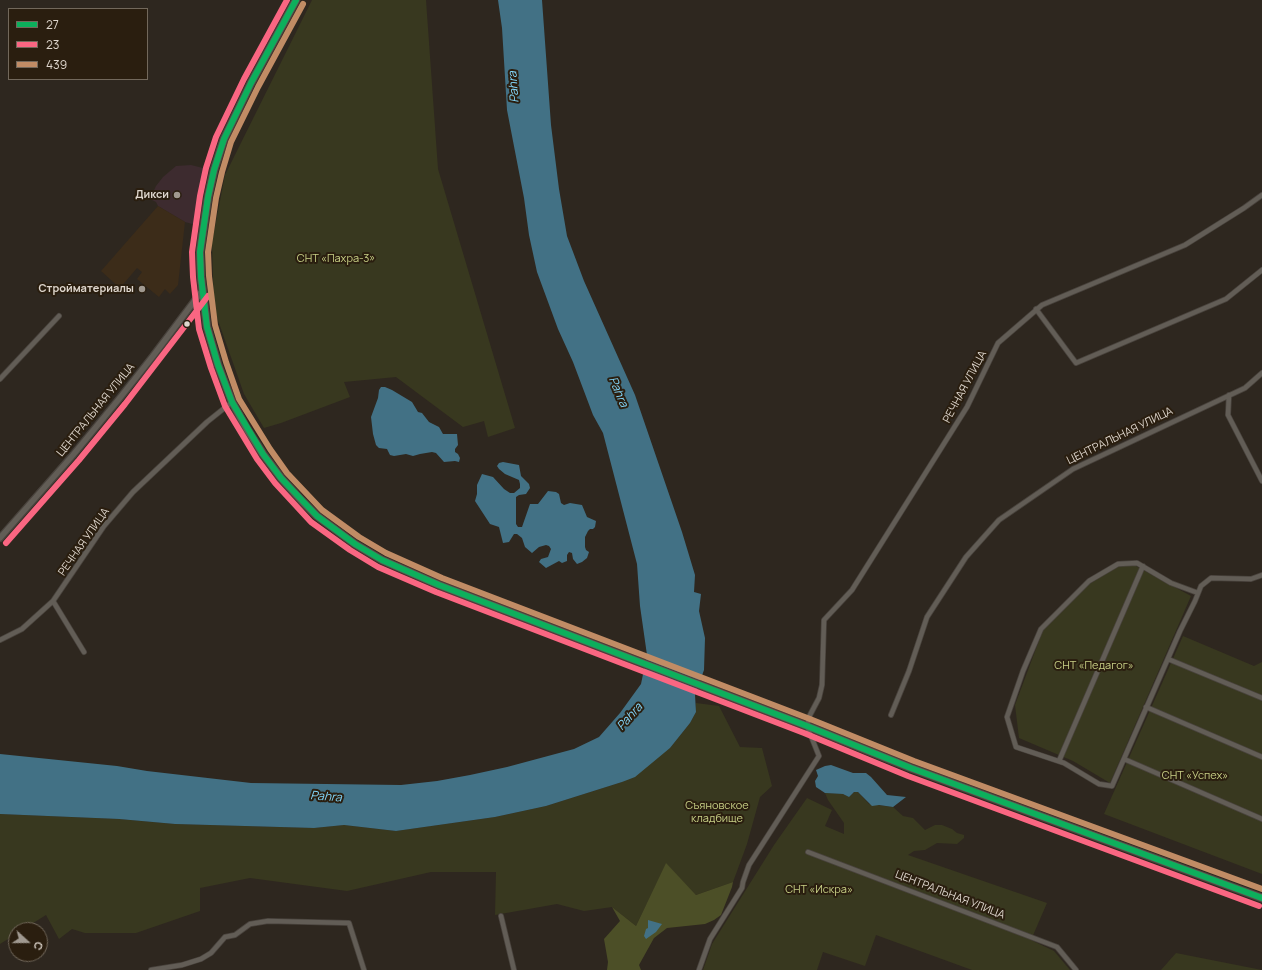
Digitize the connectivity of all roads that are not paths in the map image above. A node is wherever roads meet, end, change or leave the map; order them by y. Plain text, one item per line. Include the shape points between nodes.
1 (296, 0) edge
2 (1262, 195) edge
3 (1262, 270) edge
4 (202, 291) junction
5 (1036, 310) junction
6 (59, 316) dead end
7 (1262, 373) edge
8 (0, 378) edge
9 (1229, 395) junction
10 (232, 402) junction
11 (1262, 481) edge
12 (0, 538) edge
13 (1143, 566) junction
14 (1262, 575) edge
15 (1198, 593) junction
16 (53, 601) junction
17 (0, 640) edge
18 (84, 652) dead end
19 (1168, 659) junction
20 (1262, 698) edge
21 (1146, 707) junction
22 (891, 715) dead end
23 (806, 726) junction
24 (1262, 757) edge
25 (1124, 759) junction
26 (1059, 761) junction
27 (1262, 819) edge
28 (808, 852) dead end
29 (1262, 898) edge
30 (501, 916) dead end
31 (151, 970) edge
32 (364, 970) edge
33 (514, 970) edge
34 (698, 970) edge
35 (1076, 970) edge

1 - 4 main road via 224,139 214,170 202,231
2 - 5 street, РЕЧНАЯ УЛИЦА via 1185,245 1042,305
3 - 5 street via 1226,299 1076,363
4 - 10 main road via 207,327
4 - 12 street, ЦЕНТРАЛЬНАЯ УЛИЦА via 73,455
5 - 23 street, РЕЧНАЯ УЛИЦА via 998,343 963,414 852,590 824,620 822,684 819,698
6 - 8 street
7 - 9 street, ЦЕНТРАЛЬНАЯ УЛИЦА via 1245,388
9 - 11 street via 1228,415
9 - 22 street, ЦЕНТРАЛЬНАЯ УЛИЦА via 1073,469 999,520 966,557 927,617
10 - 16 street, РЕЧНАЯ УЛИЦА via 207,422 134,492 104,526
10 - 23 main road via 263,454 302,501 317,516 382,560 590,644
13 - 15 street via 1172,583
13 - 26 street
13 - 26 street via 1137,563 1118,564 1089,581 1041,629 1007,717 1016,747
14 - 15 street via 1251,579 1211,578 1201,586
15 - 19 street
16 - 17 street, РЕЧНАЯ УЛИЦА via 22,629
16 - 18 street
19 - 20 street
19 - 21 street
21 - 24 street
21 - 25 street
23 - 29 main road via 911,768
23 - 34 street via 819,756 749,865 742,888 710,939
25 - 26 street via 1112,786 1099,784
25 - 27 street
28 - 35 street, ЦЕНТРАЛЬНАЯ УЛИЦА via 1057,947
30 - 33 street
31 - 32 street via 182,966 201,960 212,953 225,938 235,935 250,924 268,921 349,923

